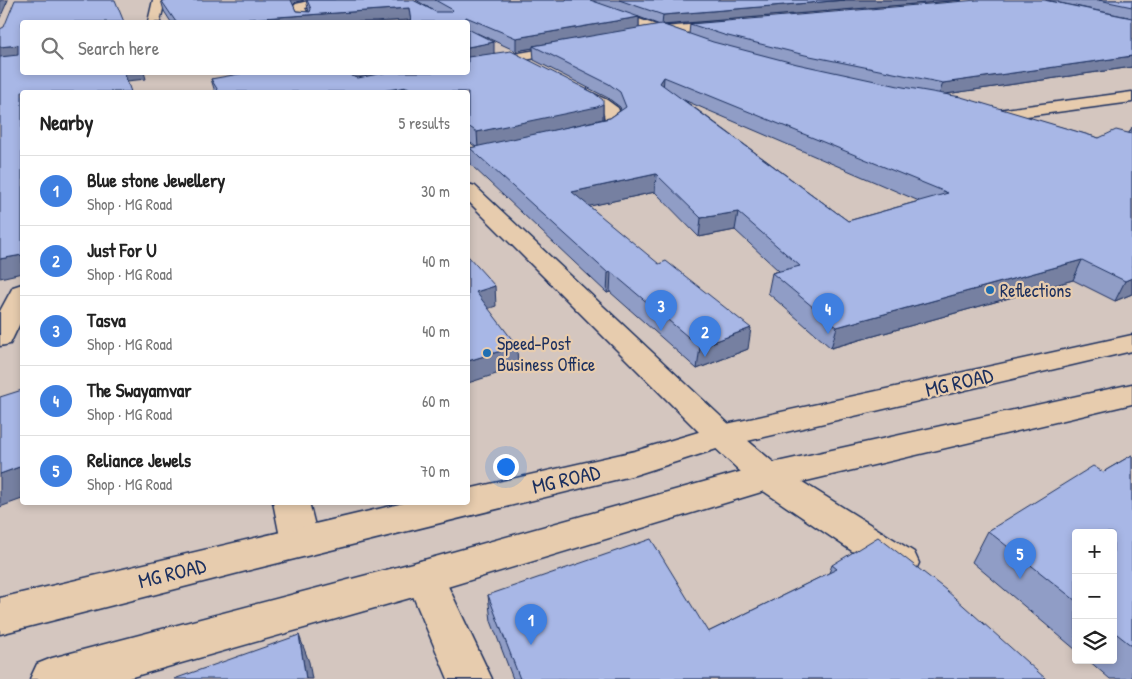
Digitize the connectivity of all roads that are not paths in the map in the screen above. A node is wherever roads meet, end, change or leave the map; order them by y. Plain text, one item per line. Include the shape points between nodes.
1 (159, 0) edge
2 (329, 0) edge
3 (574, 0) edge
4 (154, 20) edge
5 (305, 20) edge
6 (740, 24) edge
7 (662, 31) junction
8 (625, 38) edge
9 (699, 44) edge
10 (588, 45) edge
11 (490, 46) edge
12 (513, 58) junction
13 (470, 66) edge
14 (537, 71) edge
15 (554, 79) edge
16 (1132, 97) edge
17 (1041, 123) edge
18 (573, 135) edge
19 (525, 146) edge
20 (470, 158) edge
21 (470, 192) edge
22 (20, 296) edge
23 (0, 338) edge
24 (1132, 343) edge
25 (1132, 394) edge
26 (722, 436) junction
27 (768, 477) junction
28 (470, 502) edge
29 (292, 505) edge
30 (457, 505) edge
31 (300, 542) junction
32 (424, 577) junction
33 (924, 583) edge
34 (0, 616) edge
35 (74, 676) edge
36 (470, 679) edge

1 - 4 street
2 - 5 street via 300,6
3 - 7 street
6 - 7 street
7 - 8 street
7 - 9 street
10 - 12 street
11 - 12 street
12 - 13 street
12 - 14 street
15 - 18 street via 612,112 614,122
16 - 17 street via 1000,113
19 - 20 street
21 - 26 street
22 - 23 street
24 - 26 street, MG ROAD
25 - 27 street
26 - 27 street
26 - 28 street, MG ROAD via 635,463
27 - 32 street
27 - 33 street via 895,559
29 - 31 street
30 - 31 street, MG ROAD
31 - 34 street, MG ROAD
32 - 35 street
32 - 36 street

